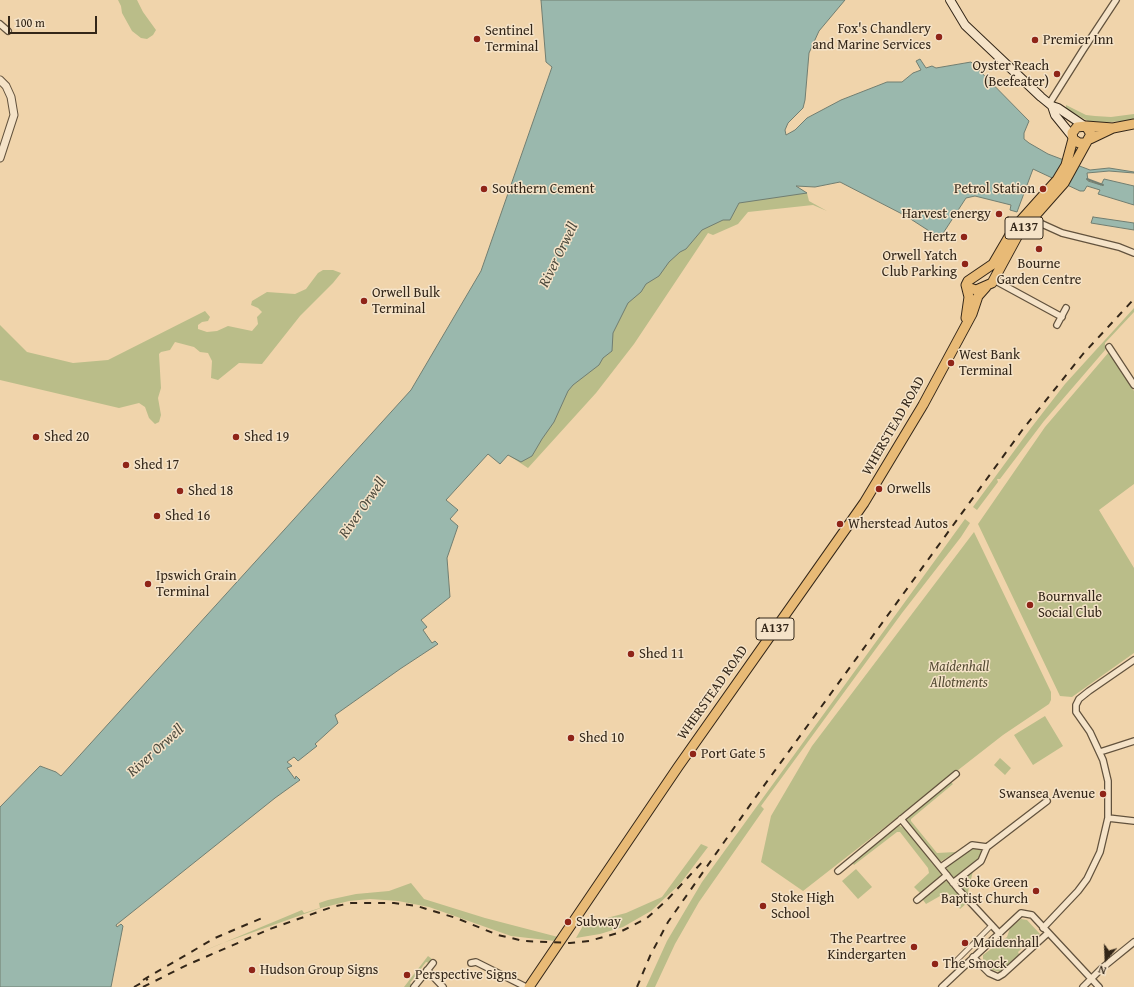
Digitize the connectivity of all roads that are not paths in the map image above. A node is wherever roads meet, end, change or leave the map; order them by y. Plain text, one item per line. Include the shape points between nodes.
1 (950, 0) edge
2 (1116, 0) edge
3 (0, 24) edge
4 (8, 31) dead end
5 (0, 80) edge
6 (1051, 105) junction
7 (1134, 124) edge
8 (1084, 126) junction
9 (1113, 128) junction
10 (1073, 137) junction
11 (1088, 140) junction
12 (0, 158) edge
13 (1073, 159) junction
14 (1061, 182) junction
15 (1031, 219) junction
16 (1134, 253) edge
17 (994, 280) junction
18 (967, 287) junction
19 (986, 287) junction
20 (1066, 308) dead end
21 (1062, 317) junction
22 (1057, 325) dead end
23 (964, 329) junction
24 (1109, 347) dead end
25 (1134, 385) edge
26 (1134, 660) edge
27 (1134, 741) edge
28 (1100, 752) junction
29 (956, 774) dead end
30 (1047, 801) dead end
31 (1108, 818) junction
32 (901, 819) junction
33 (1134, 821) edge
34 (987, 847) junction
35 (941, 867) junction
36 (838, 871) dead end
37 (947, 875) junction
38 (954, 883) junction
39 (917, 900) dead end
40 (992, 925) junction
41 (1043, 928) junction
42 (999, 933) junction
43 (1048, 933) junction
44 (1134, 942) edge
45 (973, 957) junction
46 (957, 960) dead end
47 (433, 963) dead end
48 (471, 963) dead end
49 (427, 970) junction
50 (1091, 979) junction
51 (414, 987) edge
52 (443, 987) edge
53 (526, 987) edge
54 (529, 987) edge
55 (942, 987) edge
56 (1083, 987) edge
57 (1099, 987) edge

1 - 6 main road via 965,25
2 - 6 street via 1082,50
3 - 4 street
5 - 12 street via 11,97 14,115
6 - 8 main road
6 - 10 main road via 1055,115
7 - 9 main road
8 - 9 main road
8 - 10 main road via 1074,128
8 - 11 main road via 1090,131
9 - 11 main road
10 - 11 main road via 1079,143
10 - 13 main road, WHERSTEAD ROAD / A137
11 - 13 main road, WHERSTEAD ROAD / A137
13 - 14 main road, WHERSTEAD ROAD / A137
14 - 15 main road, WHERSTEAD ROAD / A137
14 - 18 main road, WHERSTEAD ROAD / A137 via 1014,228 993,264 970,278
15 - 16 street via 1057,231
15 - 17 main road, WHERSTEAD ROAD / A137 via 1011,246
17 - 19 main road, WHERSTEAD ROAD / A137
17 - 21 street
18 - 19 main road via 976,290
18 - 23 main road, WHERSTEAD ROAD / A137 via 968,303
19 - 23 main road, WHERSTEAD ROAD / A137 via 978,296
20 - 21 street
21 - 22 street
23 - 54 main road, WHERSTEAD ROAD / A137 via 923,405 864,503 678,767
24 - 25 street
26 - 28 street via 1089,691 1076,705 1076,712
27 - 28 street
28 - 31 street via 1108,781
29 - 32 street
30 - 34 street
31 - 33 street
31 - 41 street via 1100,852 1087,879
32 - 35 street
32 - 36 street
34 - 35 street via 972,845
34 - 38 street via 981,861
35 - 37 street
37 - 38 street
37 - 39 street
38 - 40 street
40 - 42 street
40 - 46 street
41 - 42 street via 1032,915 1022,913
41 - 43 street
42 - 45 street
43 - 45 street via 998,977 989,973
43 - 50 street
44 - 50 street
45 - 55 street
47 - 49 street
48 - 53 street via 476,962
49 - 51 street
49 - 52 street
50 - 56 street
50 - 57 street

